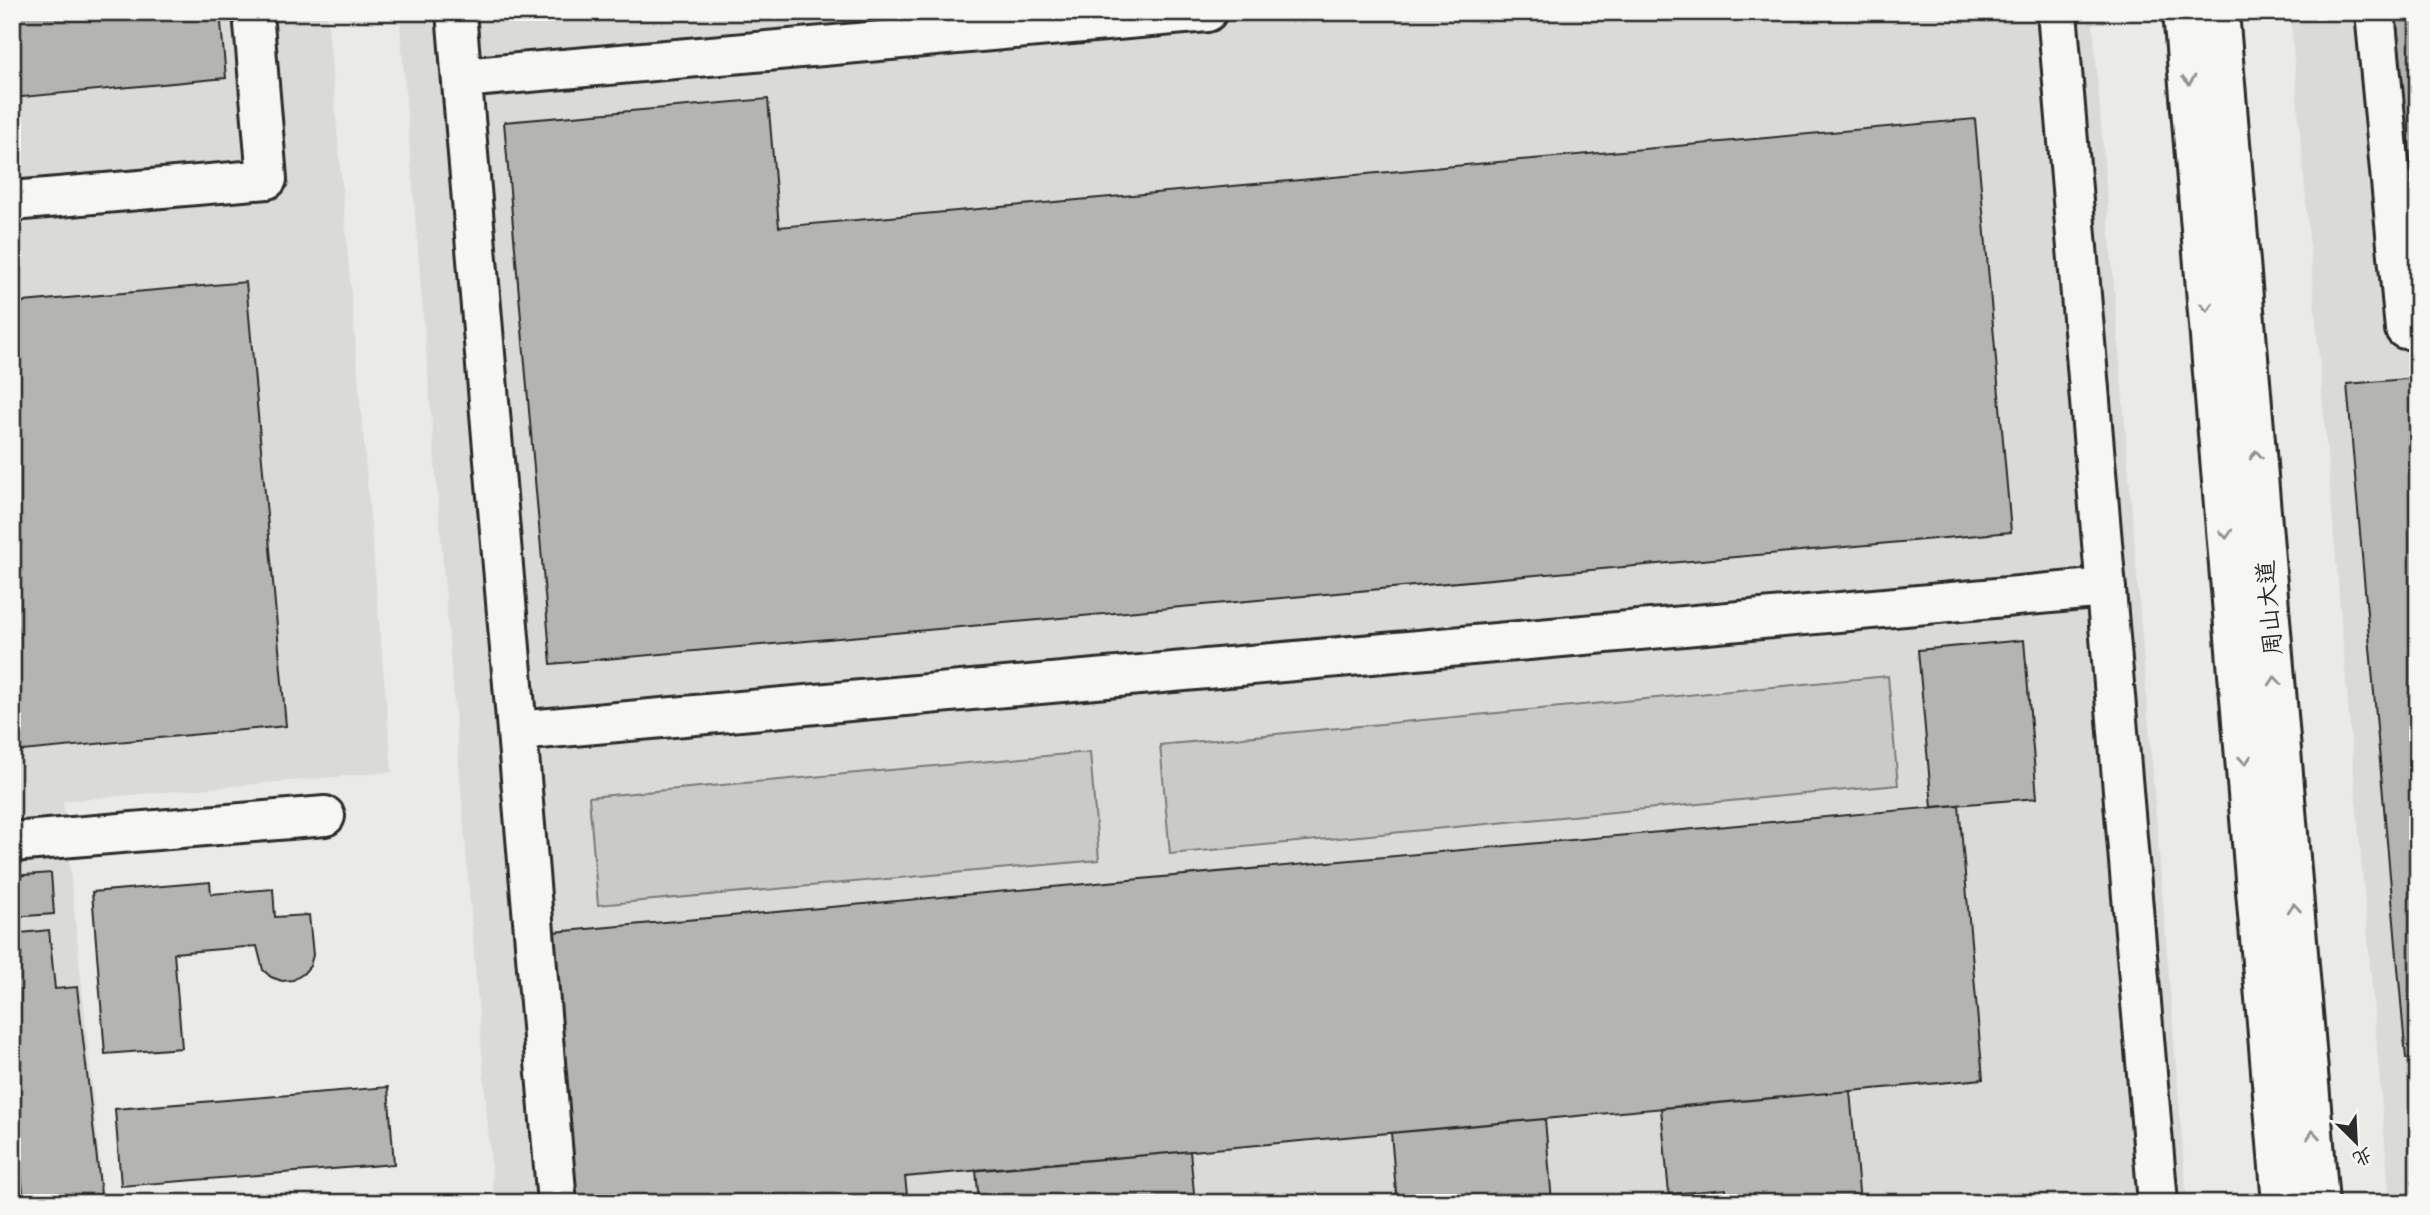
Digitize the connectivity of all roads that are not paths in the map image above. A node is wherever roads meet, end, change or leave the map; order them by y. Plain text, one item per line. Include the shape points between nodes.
1 (253, 12) edge
2 (456, 12) edge
3 (1207, 12) edge
4 (2057, 12) edge
5 (2183, 12) edge
6 (2219, 12) edge
7 (2375, 12) edge
8 (461, 78) junction
9 (12, 201) edge
10 (2418, 328) edge
11 (2106, 588) junction
12 (517, 731) junction
13 (325, 816) dead end
14 (12, 842) edge
15 (557, 1203) edge
16 (2158, 1203) edge
17 (2281, 1203) edge
18 (2319, 1203) edge

1 - 9 main road via 267,179
2 - 8 main road
3 - 8 main road
4 - 11 main road
5 -> 17 main road, 周山大道
18 -> 6 main road, 周山大道
7 - 10 main road via 2405,329
8 - 12 main road
11 - 12 main road
11 - 16 main road
12 - 15 main road
13 - 14 main road

